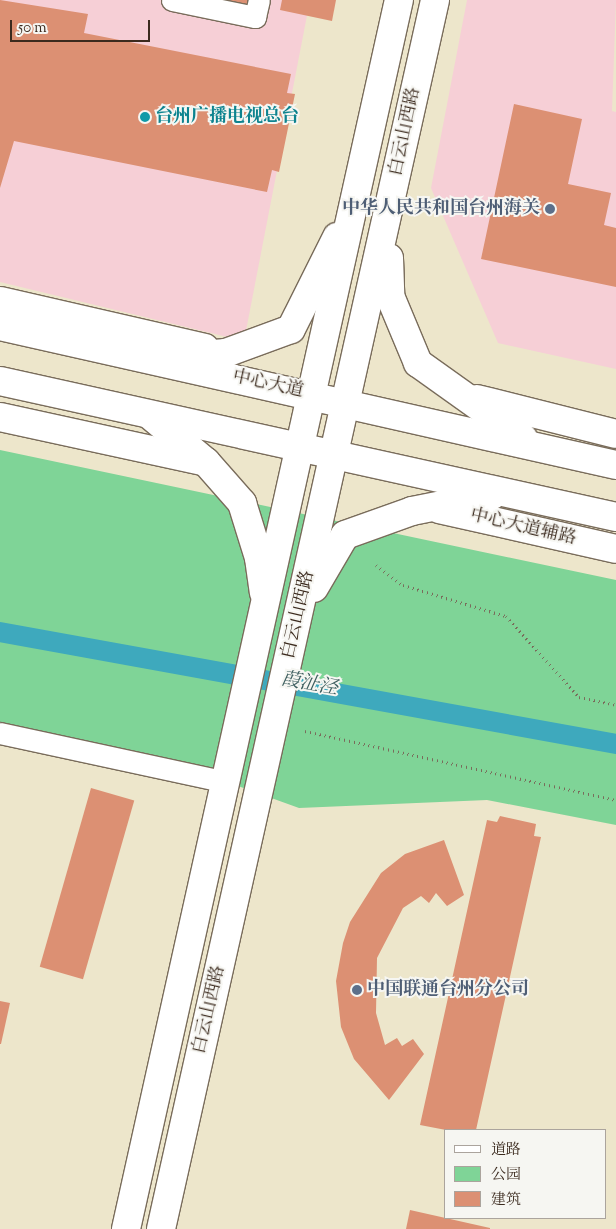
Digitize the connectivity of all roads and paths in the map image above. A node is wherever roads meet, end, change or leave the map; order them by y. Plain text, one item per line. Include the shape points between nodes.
1 (172, 0) edge
2 (258, 0) edge
3 (400, 0) edge
4 (435, 0) edge
5 (360, 186) junction
6 (389, 209) junction
7 (0, 301) edge
8 (0, 326) edge
9 (226, 353) junction
10 (148, 359) junction
11 (0, 381) edge
12 (460, 394) junction
13 (314, 396) junction
14 (348, 403) junction
15 (148, 413) junction
16 (0, 417) edge
17 (616, 434) edge
18 (535, 446) junction
19 (303, 448) junction
20 (335, 455) junction
21 (206, 462) junction
22 (616, 465) edge
23 (502, 493) junction
24 (430, 507) junction
25 (616, 517) edge
26 (616, 549) edge
27 (376, 565) dead end
28 (300, 611) junction
29 (263, 623) junction
30 (616, 705) edge
31 (305, 731) dead end
32 (0, 733) edge
33 (228, 782) junction
34 (616, 800) edge
35 (126, 1229) edge
36 (161, 1229) edge

1 - 2 street via 255,17
3 - 5 main road, 白云山西路
4 - 6 main road, 白云山西路
5 - 9 main road, 白云山西路 via 291,329
5 - 13 main road, 白云山西路
6 - 12 main road, 中心大道 via 390,296 418,363
6 - 14 main road, 白云山西路
7 - 9 main road
8 - 10 main road, 中心大道
9 - 10 main road, 白云山西路
10 - 13 main road, 中心大道
11 - 15 main road
12 - 17 main road
12 - 18 main road, 中心大道
13 - 14 main road, 中心大道
13 - 19 main road, 白云山西路
14 - 18 main road, 中心大道
14 - 20 main road, 白云山西路
15 - 19 main road
15 - 21 main road
16 - 21 main road
18 - 22 main road, 中心大道
19 - 20 main road
19 - 29 main road, 白云山西路
20 - 23 main road
20 - 28 main road, 白云山西路
21 - 29 main road via 242,503 259,558
23 - 24 main road
23 - 25 main road
24 - 26 main road, 中心大道辅路
24 - 28 main road via 345,535
27 - 30 path via 403,585 506,616 579,698
28 - 36 main road, 白云山西路
29 - 33 main road, 白云山西路
31 - 34 path
32 - 33 street
33 - 35 main road, 白云山西路

